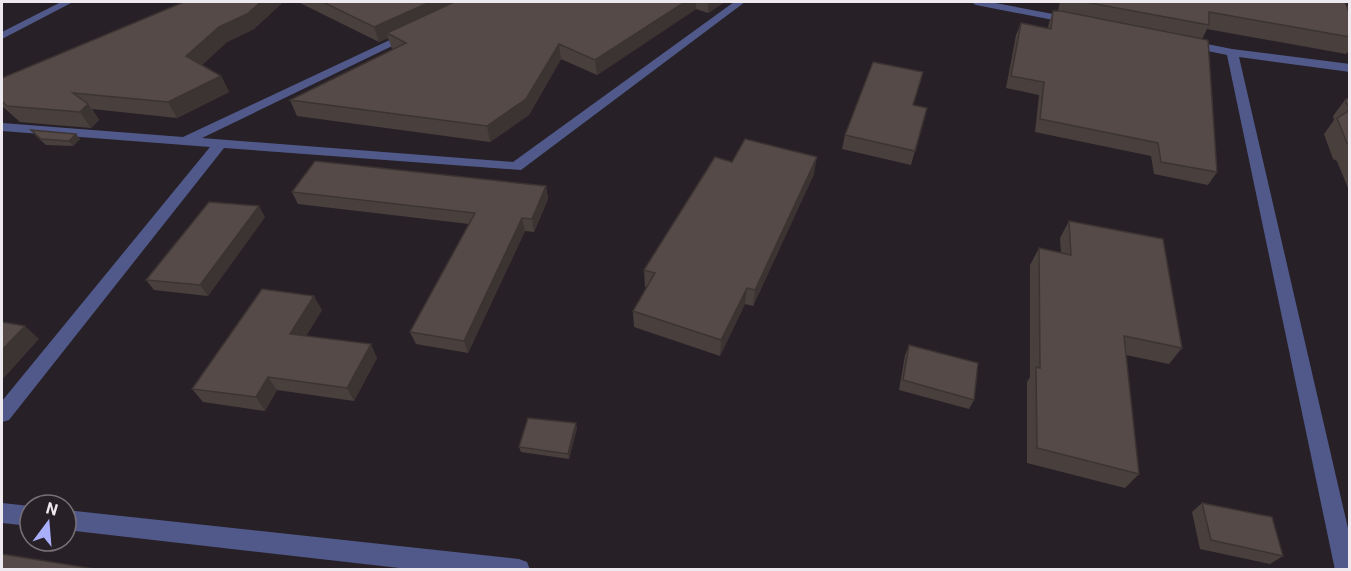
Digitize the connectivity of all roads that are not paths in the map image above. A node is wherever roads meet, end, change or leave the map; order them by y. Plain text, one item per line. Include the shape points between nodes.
1 (68, 2) edge
2 (740, 2) edge
3 (976, 2) edge
4 (1093, 25) edge
5 (425, 26) edge
6 (2, 36) edge
7 (1174, 41) edge
8 (1233, 53) junction
9 (1350, 68) edge
10 (2, 127) edge
11 (184, 141) junction
12 (220, 144) junction
13 (2, 414) edge
14 (2, 513) edge
15 (18, 515) edge
16 (78, 521) edge
17 (463, 567) edge
18 (519, 570) edge
19 (1346, 570) edge

1 - 6 street
2 - 12 street via 516,167
3 - 4 street
5 - 11 street
7 - 8 street
8 - 9 street
8 - 19 street
10 - 11 street
11 - 12 street
12 - 13 street
14 - 15 street
16 - 17 street
17 - 18 street

